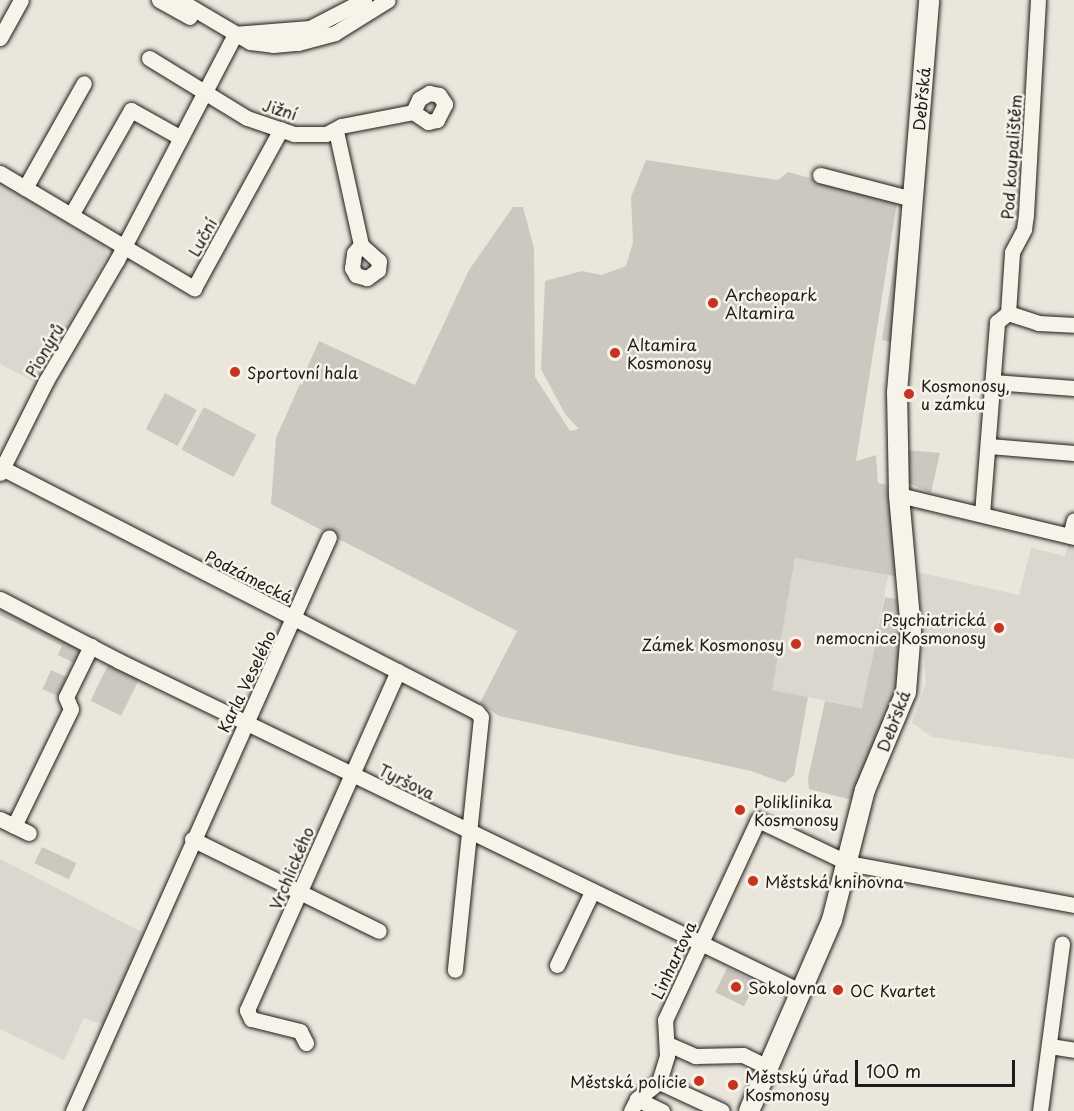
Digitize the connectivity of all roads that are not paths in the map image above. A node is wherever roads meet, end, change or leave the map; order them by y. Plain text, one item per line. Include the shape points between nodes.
1 (21, 0) edge
2 (159, 0) edge
3 (364, 0) edge
4 (388, 0) edge
5 (929, 0) edge
6 (1038, 0) edge
7 (185, 7) edge
8 (235, 34) junction
9 (0, 38) edge
10 (149, 58) dead end
11 (84, 83) dead end
12 (205, 94) junction
13 (413, 112) dead end
14 (281, 129) junction
15 (336, 131) junction
16 (181, 138) junction
17 (0, 173) edge
18 (820, 175) dead end
19 (26, 188) junction
20 (913, 199) junction
21 (71, 215) junction
22 (361, 245) dead end
23 (123, 247) junction
24 (1008, 313) junction
25 (1074, 325) edge
26 (993, 382) junction
27 (1074, 388) edge
28 (989, 446) junction
29 (1074, 453) edge
30 (1, 470) edge
31 (899, 495) junction
32 (982, 514) junction
33 (1073, 531) edge
34 (330, 537) dead end
35 (0, 599) edge
36 (294, 619) junction
37 (91, 646) junction
38 (398, 670) junction
39 (246, 723) junction
40 (352, 774) junction
41 (0, 819) edge
42 (14, 826) junction
43 (469, 831) junction
44 (29, 833) dead end
45 (192, 839) junction
46 (848, 863) junction
47 (299, 892) junction
48 (592, 892) junction
49 (1074, 905) edge
50 (380, 932) dead end
51 (700, 943) junction
52 (1062, 944) dead end
53 (557, 965) dead end
54 (455, 970) dead end
55 (802, 992) junction
56 (306, 1043) dead end
57 (668, 1044) junction
58 (1050, 1046) junction
59 (1074, 1050) edge
60 (768, 1067) junction
61 (659, 1082) junction
62 (634, 1105) edge
63 (73, 1111) edge
64 (662, 1111) edge
65 (722, 1111) edge
66 (749, 1111) edge
67 (1040, 1111) edge

1 - 9 street
2 - 7 street
3 - 8 street via 310,28
4 - 8 street via 335,33 308,41 259,45
5 - 20 main road, Debřská
6 - 24 street, Pod koupalištěm via 1024,229 1015,245
7 - 8 street
8 - 12 street, Pionýrů
10 - 12 street, Jižní
11 - 19 street
12 - 14 street, Jižní via 247,118
12 - 16 street, Pionýrů
13 - 15 street, Jižní via 341,126
14 - 15 street, Jižní via 313,135
14 - 23 street, Luční via 194,288
15 - 22 street
16 - 21 street via 131,110
16 - 23 street, Pionýrů
17 - 19 street
18 - 20 street
19 - 21 street
20 - 31 main road, Debřská via 898,373
21 - 23 street
23 - 30 street, Pionýrů via 46,381
24 - 25 street via 1038,323
24 - 26 street, Pod koupalištěm via 997,322
26 - 27 street
26 - 28 street, Pod koupalištěm
28 - 29 street
28 - 32 street, Pod koupalištěm
30 - 36 street, Podzámecká
31 - 32 street
31 - 46 main road, Debřská via 911,630 908,680 896,723 865,790
32 - 33 street
34 - 36 street, Karla Veselého
35 - 37 street, Tyršova
36 - 38 street, Podzámecká
36 - 39 street, Karla Veselého
37 - 39 street, Tyršova
37 - 42 street via 66,697 71,709
38 - 40 street, Vrchlického
38 - 43 street, Podzámecká via 481,717
39 - 40 street, Tyršova
39 - 45 street, Karla Veselého
40 - 43 street, Tyršova
40 - 47 street, Vrchlického
41 - 42 street
42 - 44 street
43 - 48 street, Tyršova
43 - 54 street
45 - 47 street
45 - 63 street, Karla Veselého
46 - 49 street
46 - 51 street, Linhartova via 758,820
46 - 55 main road, Debřská via 832,920
47 - 50 street
47 - 56 street, Vrchlického via 298,902 247,1014 251,1019 300,1031
48 - 51 street, Tyršova
48 - 53 street
51 - 55 street, Tyršova
51 - 57 street, Linhartova via 665,1020
52 - 58 street
55 - 60 main road, Debřská
57 - 60 street via 694,1056 743,1055
57 - 61 street, Linhartova
58 - 59 street
58 - 67 street
60 - 66 main road, Debřská
61 - 62 street
61 - 65 street
62 - 64 street

